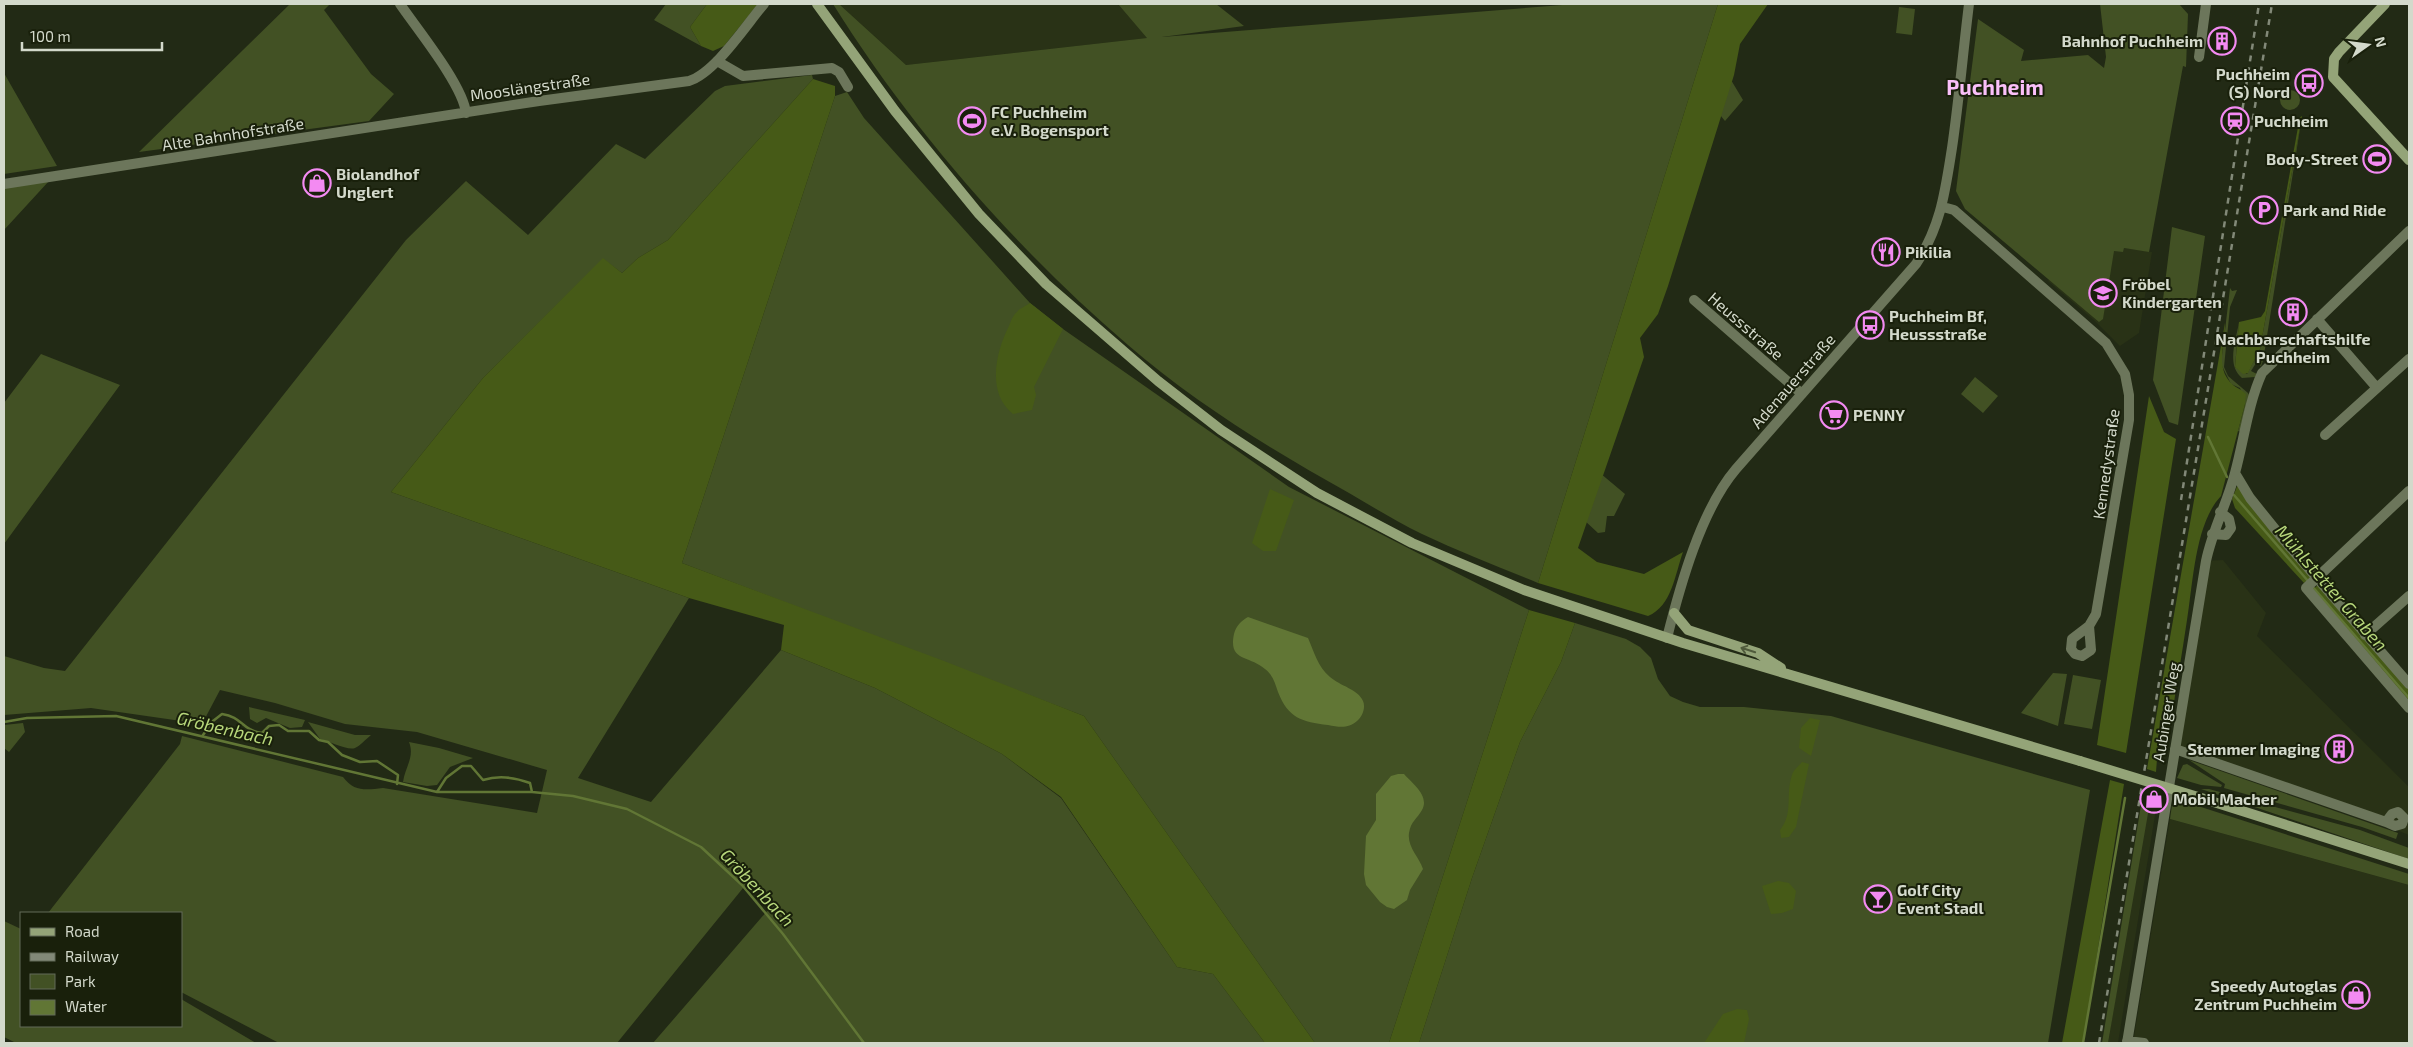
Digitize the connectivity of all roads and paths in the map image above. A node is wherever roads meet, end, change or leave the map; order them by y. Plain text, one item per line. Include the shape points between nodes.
1 (400, 4) edge
2 (764, 4) edge
3 (817, 4) edge
4 (1968, 4) edge
5 (2206, 4) edge
6 (2386, 4) edge
7 (2199, 57) dead end
8 (717, 61) junction
9 (848, 87) dead end
10 (466, 113) junction
11 (2409, 160) edge
12 (4, 184) edge
13 (1943, 206) junction
14 (2409, 231) edge
15 (1694, 300) dead end
16 (2317, 319) junction
17 (2409, 359) edge
18 (2378, 388) junction
19 (1802, 394) junction
20 (2326, 435) dead end
21 (2232, 482) junction
22 (2409, 491) edge
23 (2220, 512) junction
24 (2212, 534) junction
25 (2313, 582) junction
26 (2409, 596) edge
27 (1674, 613) junction
28 (2089, 626) dead end
29 (2365, 635) junction
30 (1667, 638) junction
31 (1790, 674) junction
32 (2409, 684) edge
33 (2409, 708) edge
34 (2175, 749) junction
35 (2386, 822) dead end
36 (2409, 864) edge
37 (2127, 1042) edge
38 (2144, 1043) edge

1 - 10 street, Mooslängstraße via 446,72 465,104
2 - 8 street, Mooslängstraße
3 - 30 street via 895,112 979,214 1046,284 1158,381 1221,430 1317,493 1412,543 1524,590
4 - 13 street, Adenauerstraße
5 - 7 street
6 - 11 street via 2346,42 2334,59 2333,76
8 - 9 street via 743,76 832,68 839,72
8 - 10 street, Mooslängstraße via 699,78
10 - 12 street, Alte Bahnhofstraße
13 - 19 street, Adenauerstraße via 1931,239 1916,264
13 - 28 street, Kennedystraße via 1954,210 2106,344 2125,374 2130,395 2129,420 2096,614
14 - 16 street, Aubinger Weg
15 - 19 street, Heussstraße
16 - 18 street
16 - 21 street, Aubinger Weg via 2262,373
17 - 18 street
18 - 20 street
19 - 27 street, Adenauerstraße via 1717,494
21 - 23 street, Aubinger Weg
21 - 25 street via 2250,498
22 - 25 street
23 - 24 street, Aubinger Weg
23 - 24 street via 2230,522 2230,531 2222,536
24 - 34 street, Aubinger Weg
25 - 29 street
25 - 33 street via 2306,588
26 - 29 street
27 - 30 street, Adenauerstraße
31 -> 27 street via 1758,653 1688,630
29 - 32 street
30 - 31 street
31 - 36 street, bridge
34 - 35 street
34 - 37 street, Aubinger Weg
37 - 38 street

